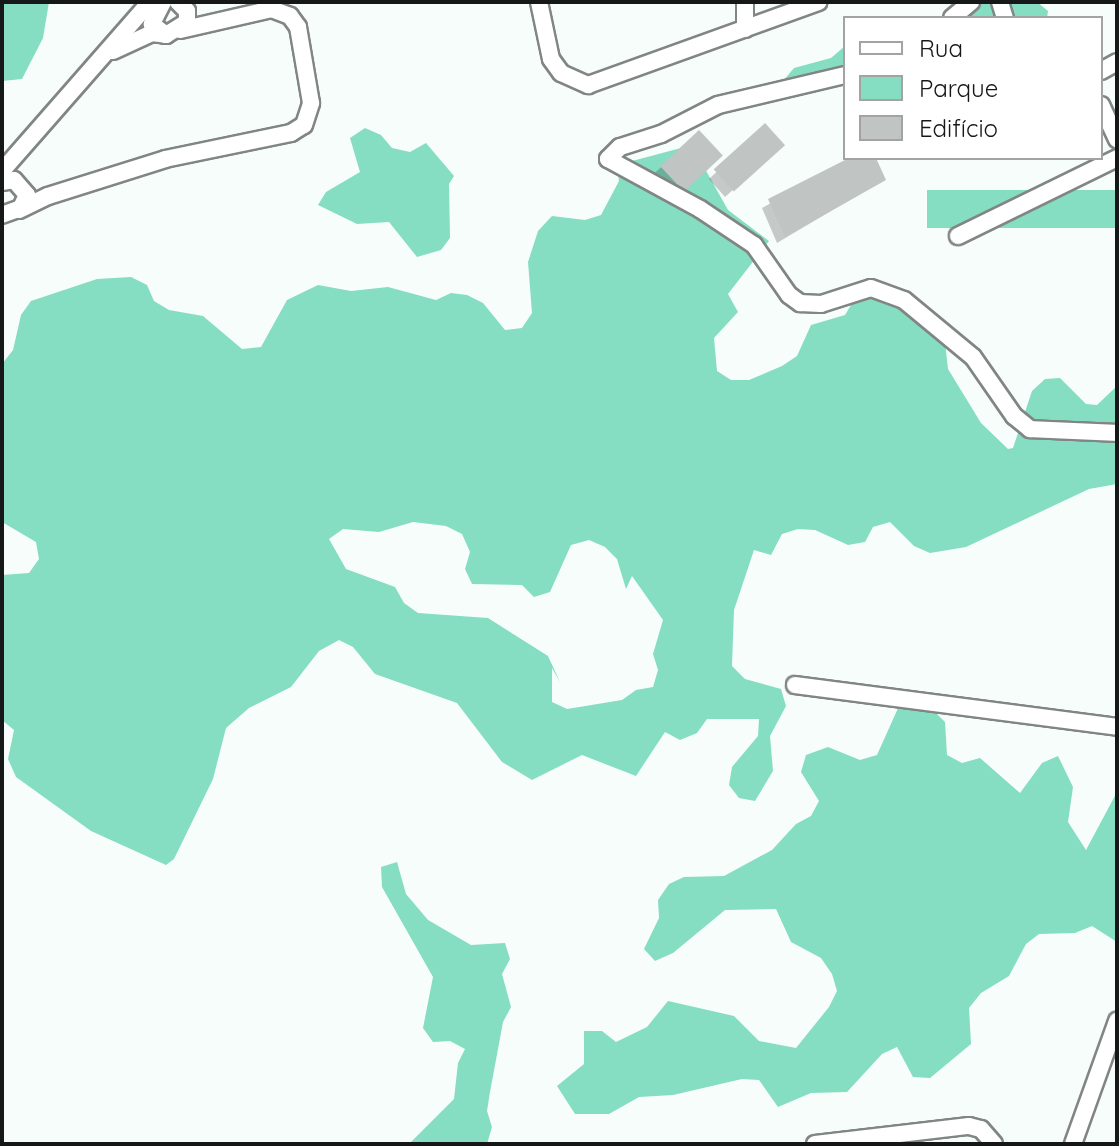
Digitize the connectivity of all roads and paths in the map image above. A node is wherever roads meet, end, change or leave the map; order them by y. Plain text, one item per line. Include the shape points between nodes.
1 (539, 2) edge
2 (745, 2) edge
3 (819, 2) edge
4 (971, 2) edge
5 (157, 5) edge
6 (182, 6) edge
7 (954, 16) edge
8 (202, 22) junction
9 (745, 29) junction
10 (173, 33) junction
11 (93, 67) junction
12 (843, 75) edge
13 (1103, 109) edge
14 (1117, 140) edge
15 (1117, 158) edge
16 (9, 178) edge
17 (48, 196) junction
18 (7, 214) edge
19 (958, 236) dead end
20 (1117, 433) edge
21 (795, 685) dead end
22 (1117, 727) edge
23 (1117, 1021) edge
24 (910, 1139) edge
25 (815, 1144) edge
26 (994, 1144) edge
27 (1073, 1144) edge

1 - 9 street via 551,59 561,73 588,85
2 - 9 street
3 - 9 street
4 - 7 street
5 - 10 street via 153,27
5 - 11 street via 130,25
6 - 8 street
6 - 10 street via 187,22
8 - 10 street
8 - 17 street via 272,9 295,20 311,103 304,125 291,133 165,159
10 - 11 street via 132,40
11 - 16 street via 19,152
12 - 20 street via 718,105 661,134 620,147 608,159 754,245 800,303 821,304 871,288 904,300 973,357 1014,416 1030,429
13 - 14 street
15 - 19 street
16 - 17 street
16 - 18 street via 26,202
17 - 18 street
21 - 22 street
23 - 27 street
24 - 25 street
24 - 26 street via 969,1126 981,1129

